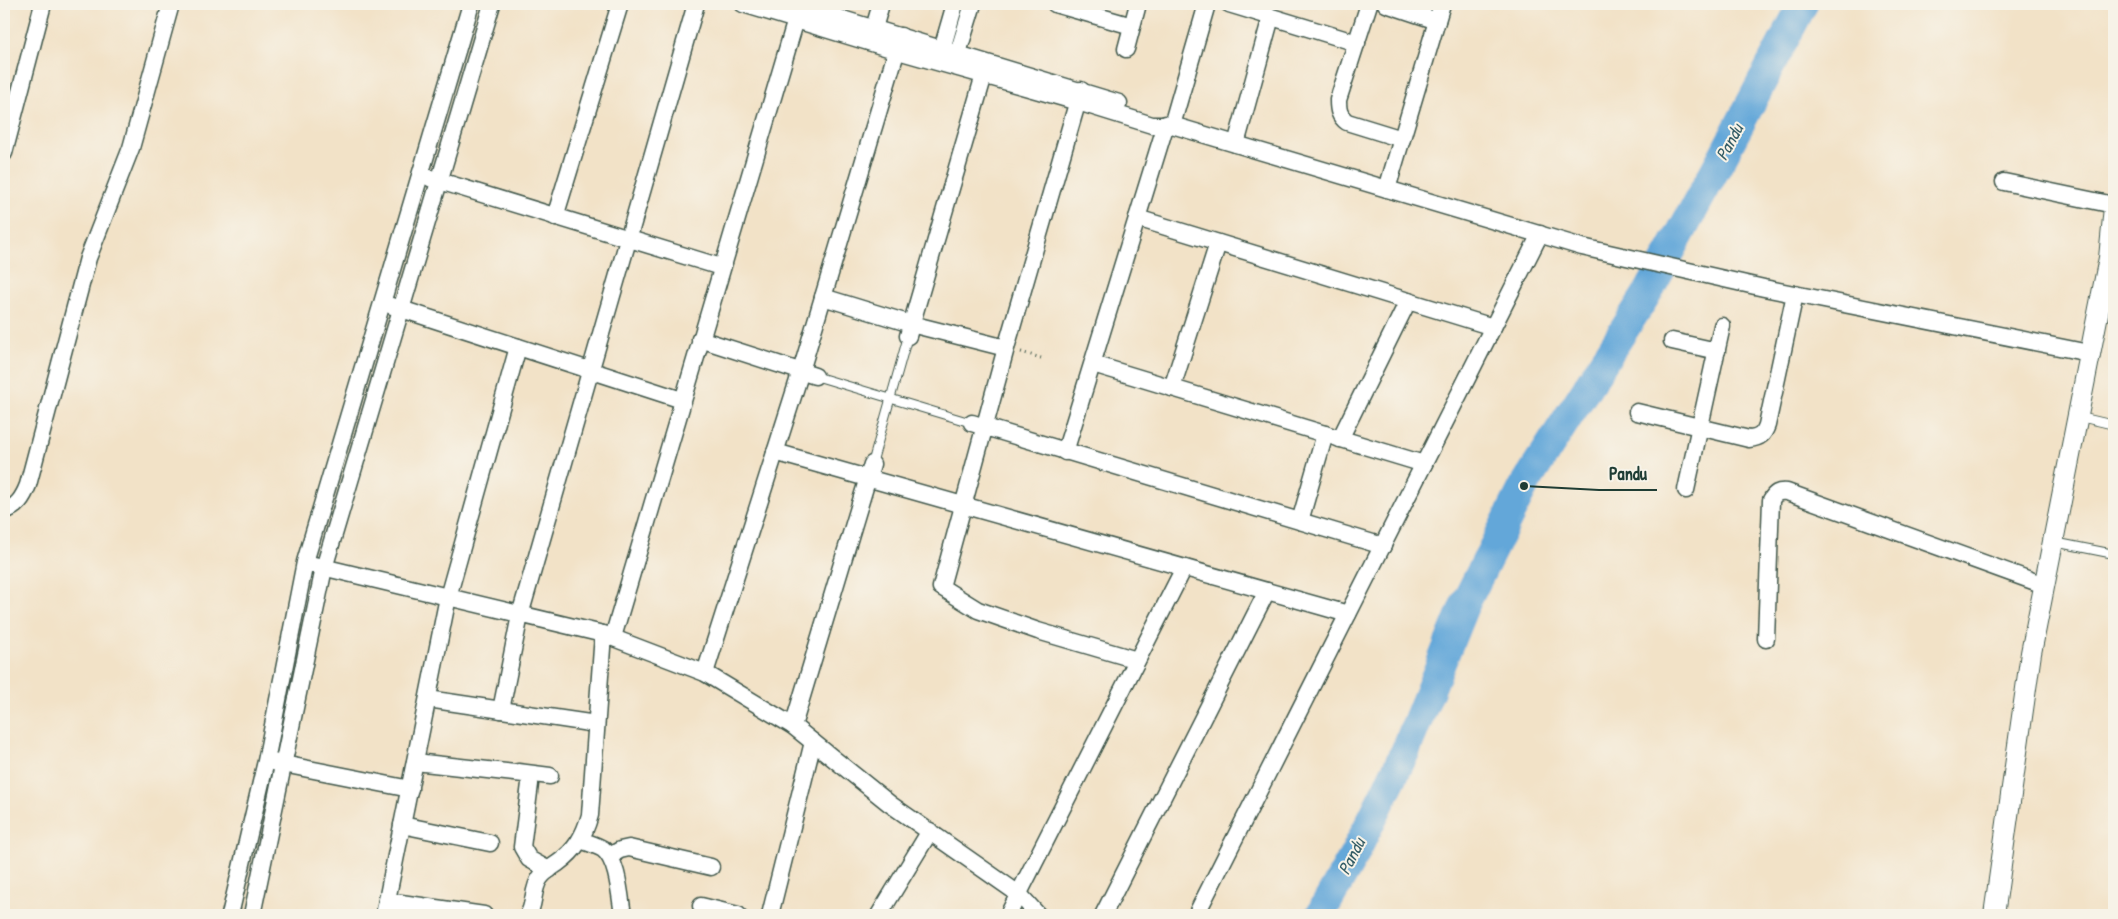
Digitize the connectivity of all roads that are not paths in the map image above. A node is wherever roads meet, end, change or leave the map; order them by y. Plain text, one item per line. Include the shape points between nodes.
1 (42, 4) edge
2 (171, 4) edge
3 (471, 4) edge
4 (492, 4) edge
5 (620, 4) edge
6 (696, 4) edge
7 (743, 4) edge
8 (881, 4) edge
9 (955, 4) edge
10 (973, 4) edge
11 (1055, 4) edge
12 (1138, 4) edge
13 (1207, 4) edge
14 (1229, 4) edge
15 (1369, 4) edge
16 (1386, 4) edge
17 (1442, 4) edge
18 (796, 10) edge
19 (1272, 17) junction
20 (1437, 21) junction
21 (1132, 26) junction
22 (874, 28) junction
23 (1357, 42) junction
24 (899, 44) junction
25 (1126, 49) dead end
26 (949, 54) junction
27 (455, 59) junction
28 (473, 65) junction
29 (984, 75) junction
30 (1079, 96) junction
31 (1169, 125) junction
32 (1402, 139) junction
33 (1236, 144) junction
34 (4, 153) edge
35 (420, 175) junction
36 (439, 181) junction
37 (2004, 182) dead end
38 (1387, 189) junction
39 (2114, 206) edge
40 (555, 217) junction
41 (1137, 218) junction
42 (1540, 234) junction
43 (628, 239) junction
44 (1218, 243) junction
45 (721, 268) junction
46 (1795, 294) junction
47 (823, 298) junction
48 (1408, 301) junction
49 (382, 303) junction
50 (401, 309) junction
51 (1722, 326) dead end
52 (1493, 327) junction
53 (910, 330) junction
54 (700, 339) junction
55 (1672, 342) dead end
56 (518, 347) junction
57 (1006, 348) junction
58 (1717, 351) junction
59 (2089, 354) junction
60 (1092, 364) junction
61 (591, 370) junction
62 (808, 374) junction
63 (1172, 388) junction
64 (890, 398) junction
65 (682, 400) junction
66 (1637, 412) dead end
67 (2077, 416) junction
68 (979, 425) junction
69 (2114, 425) edge
70 (346, 426) junction
71 (1700, 428) junction
72 (364, 432) junction
73 (1332, 437) junction
74 (775, 452) junction
75 (1066, 452) junction
76 (1424, 464) junction
77 (870, 471) junction
78 (1686, 490) dead end
79 (964, 506) junction
80 (4, 511) edge
81 (1300, 521) junction
82 (2052, 542) junction
83 (1383, 546) junction
84 (2114, 554) edge
85 (305, 562) junction
86 (324, 568) junction
87 (1184, 568) junction
88 (2044, 585) junction
89 (1267, 591) junction
90 (448, 596) junction
91 (1348, 614) junction
92 (520, 615) junction
93 (608, 636) junction
94 (1766, 639) dead end
95 (1137, 660) junction
96 (706, 673) junction
97 (428, 699) junction
98 (501, 710) junction
99 (596, 724) junction
100 (793, 726) junction
101 (813, 742) junction
102 (266, 761) junction
103 (415, 762) junction
104 (282, 764) junction
105 (518, 772) junction
106 (550, 776) dead end
107 (410, 789) junction
108 (402, 825) junction
109 (930, 831) junction
110 (581, 840) junction
111 (490, 843) dead end
112 (610, 856) junction
113 (710, 867) dead end
114 (549, 870) junction
115 (1020, 894) junction
116 (701, 906) dead end
117 (386, 908) edge
118 (230, 915) edge
119 (252, 915) edge
120 (484, 915) edge
121 (528, 915) edge
122 (624, 915) edge
123 (738, 915) edge
124 (770, 915) edge
125 (879, 915) edge
126 (1008, 915) edge
127 (1038, 915) edge
128 (1103, 915) edge
129 (1196, 915) edge
130 (1994, 915) edge

1 - 34 street
2 - 80 street via 131,148 88,258 28,485 23,498
3 - 27 street
4 - 28 street
5 - 40 street
6 - 43 street
7 - 18 street
8 - 22 street
9 - 26 street
10 - 26 street
11 - 21 street
12 - 21 street
13 - 31 street
14 - 19 street
15 - 23 street
16 - 20 street
17 - 20 street
18 - 22 street
18 - 24 street
18 - 45 street
19 - 23 street
19 - 33 street
20 - 32 street
21 - 25 street
22 - 24 street
23 - 32 street via 1338,100 1340,117
24 - 26 street
24 - 47 street
26 - 29 street
26 - 30 street
27 - 28 street
27 - 35 street
28 - 36 street
29 - 30 street
29 - 53 street
30 - 31 street via 1158,116
30 - 57 street
31 - 33 street
31 - 41 street
32 - 38 street
33 - 38 street
35 - 36 street
35 - 49 street
36 - 40 street
36 - 50 street
37 - 39 street
38 - 42 street
39 - 59 street via 2109,258
40 - 43 street
41 - 44 street
41 - 60 street
42 - 46 street via 1582,247
42 - 52 street
43 - 45 street
43 - 61 street
44 - 48 street
44 - 63 street
45 - 54 street
46 - 59 street
46 - 71 street via 1764,433 1749,439
47 - 53 street
47 - 62 street
48 - 52 street
48 - 73 street
49 - 50 street
49 - 70 street
50 - 56 street
50 - 72 street
51 - 58 street
52 - 76 street
53 - 57 street
53 - 64 lane
54 - 62 street
54 - 65 street
55 - 58 street
56 - 61 street
56 - 90 street
57 - 68 street
58 - 71 street
59 - 67 street
60 - 63 street
60 - 75 street
61 - 65 street
61 - 92 street
62 - 64 lane
62 - 74 street
63 - 73 street
64 - 68 lane
64 - 77 lane
65 - 93 street
66 - 71 street
67 - 69 lane
67 - 82 street
68 - 75 street
68 - 79 street
70 - 72 street
70 - 85 street
71 - 78 street
72 - 86 street
73 - 76 street
73 - 81 street
74 - 77 street
74 - 96 street
75 - 81 street
76 - 83 street
77 - 79 street
77 - 100 street
79 - 87 street
79 - 95 street via 941,587 978,610
81 - 83 street
82 - 84 lane
82 - 88 street
83 - 91 street
85 - 86 street
85 - 102 street
86 - 90 street
86 - 104 street
87 - 89 street
87 - 95 street
88 - 94 street via 1780,491 1771,500
88 - 130 street via 2031,653
89 - 91 street
89 - 128 street
90 - 92 street
90 - 97 street
91 - 129 street
92 - 93 street
92 - 98 street
93 - 96 street
93 - 99 street
95 - 115 street
96 - 100 street
97 - 98 street
97 - 103 street
98 - 99 street
99 - 110 street via 590,814
100 - 101 street
101 - 109 street via 890,804
101 - 124 street
102 - 104 street
102 - 118 street
103 - 105 street
103 - 107 street
104 - 107 street
104 - 119 street
105 - 106 street
105 - 114 street via 524,774 530,784 522,847 529,859
107 - 108 street
108 - 111 street
108 - 117 street
109 - 115 street
109 - 125 street
110 - 112 street
110 - 114 street via 569,855
112 - 113 street via 629,848
112 - 122 street
114 - 121 street via 537,883
115 - 126 street
115 - 127 street
116 - 123 street
117 - 120 street

